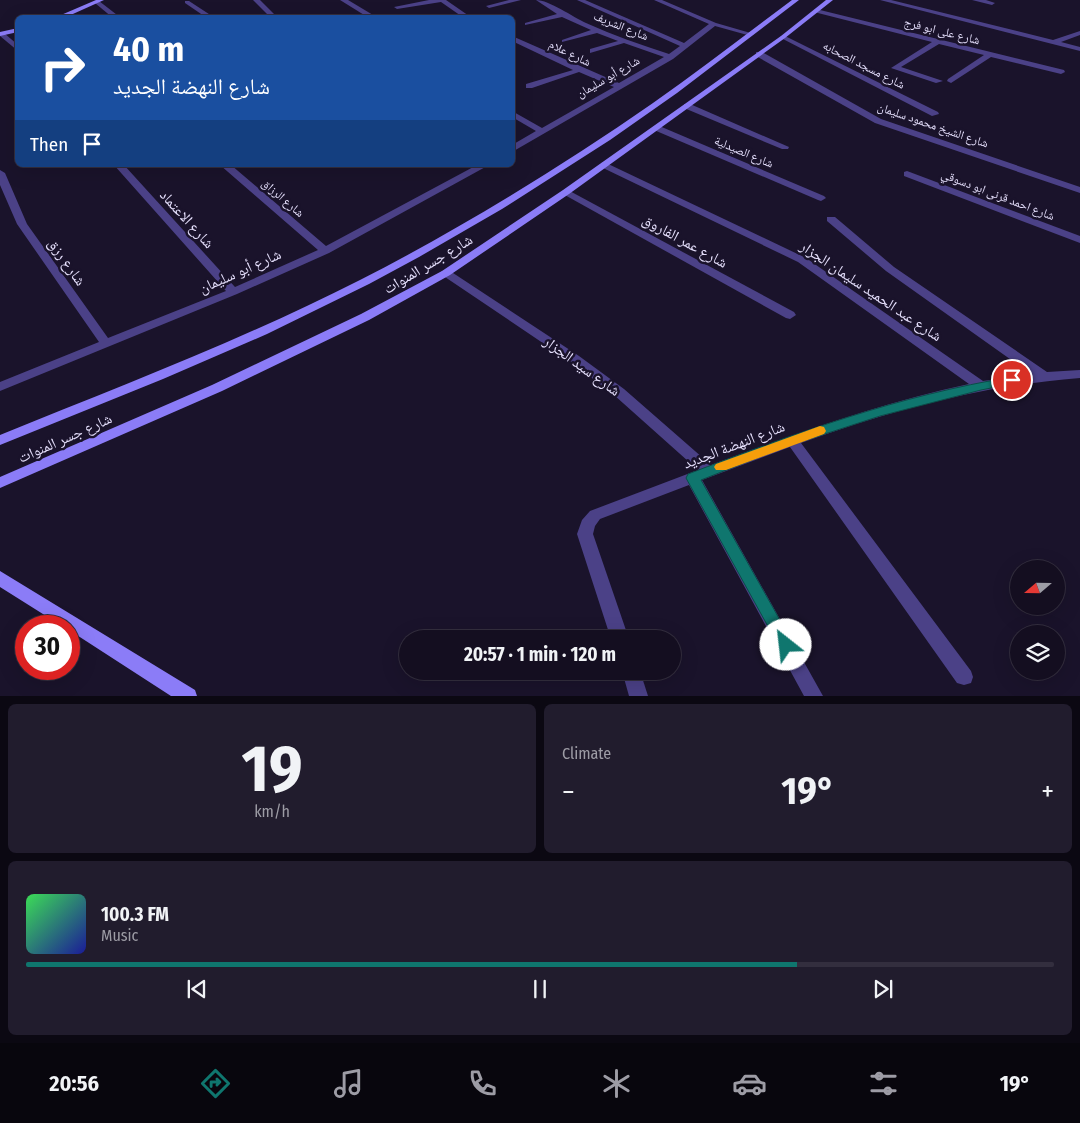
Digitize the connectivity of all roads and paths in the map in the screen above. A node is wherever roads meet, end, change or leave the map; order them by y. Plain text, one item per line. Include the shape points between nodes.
1 (256, 0) edge
2 (343, 0) edge
3 (442, 0) edge
4 (518, 0) edge
5 (539, 0) edge
6 (580, 0) edge
7 (657, 0) edge
8 (796, 0) edge
9 (830, 0) edge
10 (883, 0) edge
11 (975, 0) edge
12 (99, 1) edge
13 (187, 2) dead end
14 (992, 4) dead end
15 (489, 6) dead end
16 (397, 7) dead end
17 (816, 11) junction
18 (565, 14) junction
19 (64, 15) edge
20 (115, 15) edge
21 (209, 15) edge
22 (272, 15) edge
23 (369, 15) edge
24 (463, 15) edge
25 (527, 24) dead end
26 (714, 24) junction
27 (598, 30) junction
28 (15, 31) edge
29 (1080, 33) edge
30 (1, 34) edge
31 (751, 34) junction
32 (783, 36) junction
33 (515, 39) edge
34 (564, 41) dead end
35 (625, 41) junction
36 (938, 41) junction
37 (1055, 42) junction
38 (523, 43) junction
39 (515, 44) edge
40 (15, 46) edge
41 (686, 46) junction
42 (1080, 49) edge
43 (593, 51) dead end
44 (759, 54) junction
45 (990, 54) junction
46 (670, 57) junction
47 (579, 70) junction
48 (1061, 72) dead end
49 (939, 81) dead end
50 (951, 81) dead end
51 (529, 86) dead end
52 (619, 86) junction
53 (687, 106) junction
54 (935, 114) dead end
55 (515, 115) edge
56 (657, 128) junction
57 (542, 131) junction
58 (515, 147) edge
59 (785, 147) dead end
60 (604, 165) junction
61 (121, 167) edge
62 (227, 167) edge
63 (480, 167) edge
64 (0, 173) edge
65 (907, 174) dead end
66 (1080, 190) edge
67 (566, 192) junction
68 (821, 198) dead end
69 (831, 219) dead end
70 (1080, 240) edge
71 (324, 250) junction
72 (446, 273) junction
73 (233, 292) junction
74 (790, 315) dead end
75 (106, 344) junction
76 (1080, 374) edge
77 (1042, 375) junction
78 (981, 386) junction
79 (0, 387) edge
80 (0, 440) edge
81 (792, 440) junction
82 (701, 475) junction
83 (0, 483) edge
84 (0, 578) edge
85 (617, 630) edge
86 (964, 677) dead end
87 (634, 680) edge
88 (188, 696) edge
89 (639, 696) edge
90 (814, 696) edge

1 - 22 street
2 - 23 street
3 - 16 street
3 - 24 street
4 - 15 street
5 - 18 street, شارع الشريف
6 - 41 street
7 - 26 street
8 - 31 street, شارع جسر المنوات
9 - 17 street, شارع جسر المنوات
10 - 37 street
11 - 14 street
12 - 19 street
12 - 20 street
13 - 21 street
17 - 32 street, شارع جسر المنوات
17 - 36 street, شارع على ابو فرج
18 - 25 street
18 - 27 street, شارع الشريف
26 - 31 street
26 - 41 street, شارع أبو سليمان
27 - 34 street
27 - 35 street, شارع الشريف
28 - 30 street
29 - 37 street
30 - 40 street
31 - 80 street, شارع جسر المنوات via 588,150 416,255 242,340
32 - 44 street, شارع جسر المنوات
32 - 54 street, شارع مسجد الصحابه
33 - 38 street, شارع علام
35 - 43 street
35 - 46 street, شارع الشريف
36 - 45 street, شارع على ابو فرج
36 - 49 street via 895,68
37 - 42 street
38 - 39 street
38 - 47 street, شارع علام
41 - 46 street, شارع أبو سليمان
44 - 53 street, شارع جسر المنوات
44 - 66 street, شارع الشيخ محمود سليمان via 878,121
45 - 48 street, شارع على ابو فرج
45 - 50 street
46 - 52 street, شارع أبو سليمان
47 - 51 street
47 - 52 street, شارع علام
52 - 57 street, شارع أبو سليمان
53 - 56 street, شارع جسر المنوات
53 - 59 street
55 - 57 street
56 - 60 street, شارع جسر المنوات
56 - 68 street, شارع الصيدلية
57 - 58 street, شارع أبو سليمان
60 - 67 street, شارع جسر المنوات
60 - 78 street, شارع عبد الحميد سليمان الجزار via 802,260
61 - 73 street, شارع الاعتماد
62 - 71 street, شارع الرزاق
63 - 71 street, شارع أبو سليمان
64 - 75 street, شارع رزق via 22,224
65 - 70 street, شارع احمد قرنى ابو دسوقي
67 - 72 street, شارع جسر المنوات
67 - 74 street, شارع عمر الفاروق
69 - 77 street via 890,269
71 - 73 street, شارع أبو سليمان
72 - 82 street, شارع سيد الجزار via 619,392
72 - 83 street, شارع جسر المنوات via 365,318 217,388
73 - 75 street, شارع أبو سليمان
75 - 79 street, شارع أبو سليمان
76 - 77 street, شارع النهضة الجديد
77 - 78 street, شارع النهضة الجديد
78 - 81 street, شارع النهضة الجديد via 877,413
81 - 82 street, شارع النهضة الجديد
81 - 86 street
82 - 85 street, شارع النهضة الجديد via 606,510 595,515 588,524 585,534
82 - 90 street, شارع سيد الجزار
84 - 88 street
87 - 89 street

